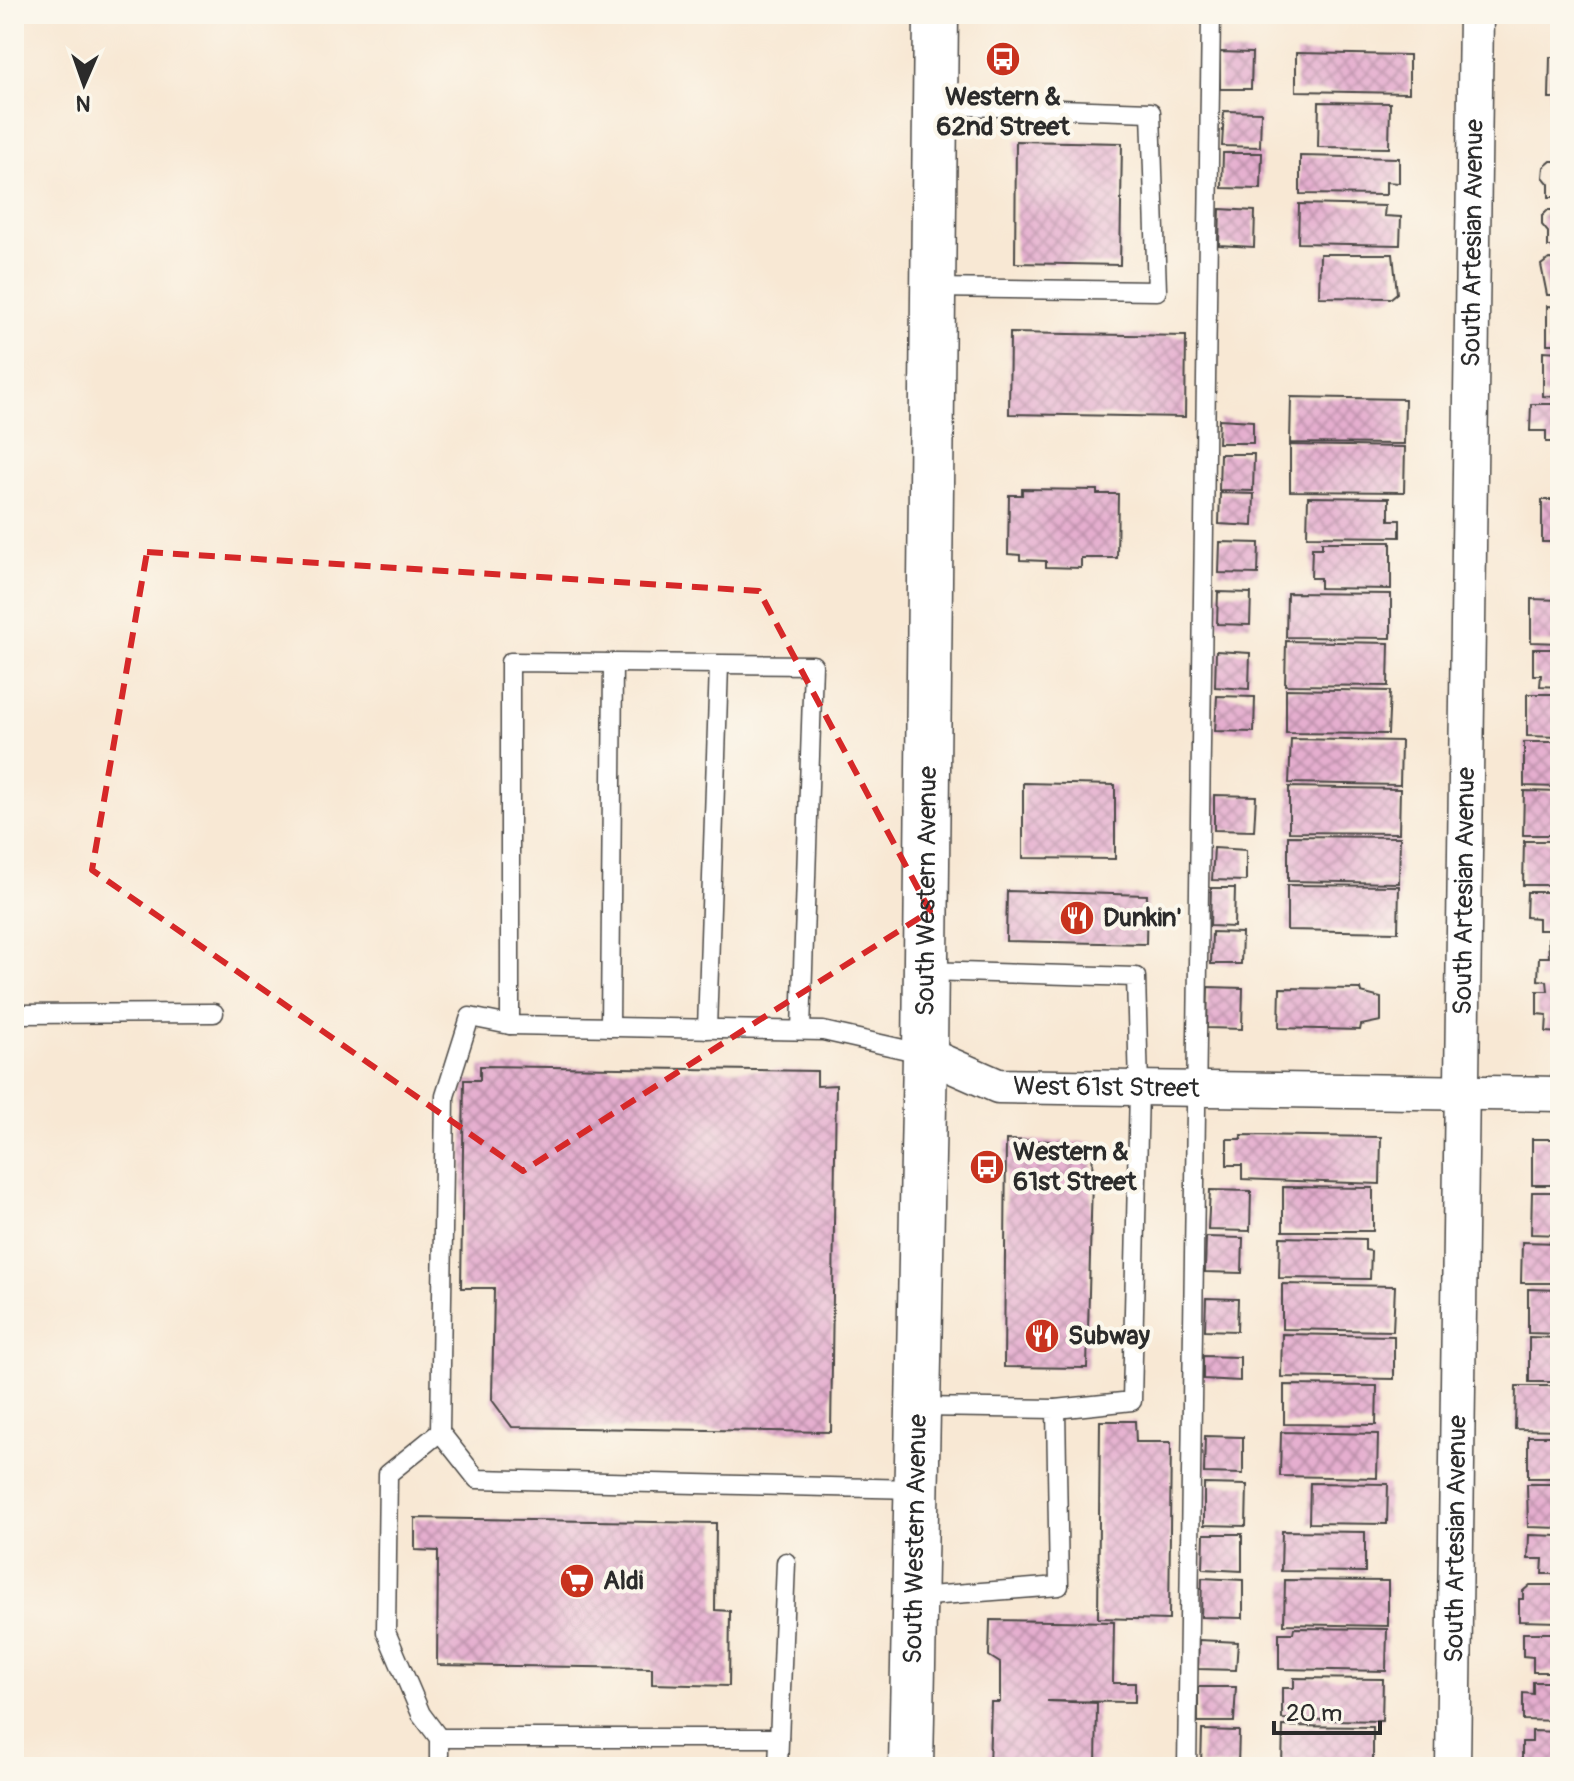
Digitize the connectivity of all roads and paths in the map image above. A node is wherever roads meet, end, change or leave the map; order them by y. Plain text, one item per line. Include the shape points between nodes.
1 (936, 14) edge
2 (1211, 14) edge
3 (1476, 14) edge
4 (935, 105) junction
5 (933, 288) junction
6 (613, 663) junction
7 (719, 665) junction
8 (926, 971) junction
9 (214, 1013) dead end
10 (14, 1014) edge
11 (510, 1025) junction
12 (610, 1027) junction
13 (707, 1029) junction
14 (801, 1030) junction
15 (925, 1054) junction
16 (1139, 1088) junction
17 (1198, 1089) junction
18 (1462, 1092) junction
19 (1560, 1094) edge
20 (918, 1407) junction
21 (1056, 1409) junction
22 (440, 1432) junction
23 (917, 1489) junction
24 (786, 1562) dead end
25 (915, 1597) junction
26 (439, 1738) junction
27 (779, 1738) junction
28 (439, 1767) edge
29 (778, 1767) edge
30 (911, 1767) edge
31 (1187, 1767) edge
32 (1453, 1767) edge

1 - 4 main road, South Western Avenue
2 - 17 lane
3 - 18 street, South Artesian Avenue
4 - 5 main road, South Western Avenue
4 - 5 lane via 1151,112 1157,291
5 - 8 main road, South Western Avenue
6 - 7 lane
6 - 11 lane via 510,662
6 - 12 lane
7 - 13 lane
7 - 14 lane via 813,665
8 - 15 main road, South Western Avenue
8 - 16 lane via 1136,977
9 - 10 lane
11 - 12 lane, West 61st Street
11 - 22 lane, West 61st Street via 470,1017 445,1096
12 - 13 lane, West 61st Street
13 - 14 lane, West 61st Street
14 - 15 lane, West 61st Street
15 - 16 street, West 61st Street via 998,1086
15 - 20 main road, South Western Avenue
16 - 17 street, West 61st Street
16 - 21 lane via 1132,1401
17 - 18 street, West 61st Street
17 - 31 lane
18 - 19 street, West 61st Street
18 - 32 street, South Artesian Avenue
20 - 21 lane
20 - 23 main road, South Western Avenue
21 - 25 lane via 1059,1586
22 - 23 lane via 477,1479
22 - 26 lane via 388,1474 386,1632 421,1714
23 - 25 main road, South Western Avenue
24 - 27 lane
25 - 30 main road, South Western Avenue
26 - 27 lane
26 - 28 lane
27 - 29 lane

